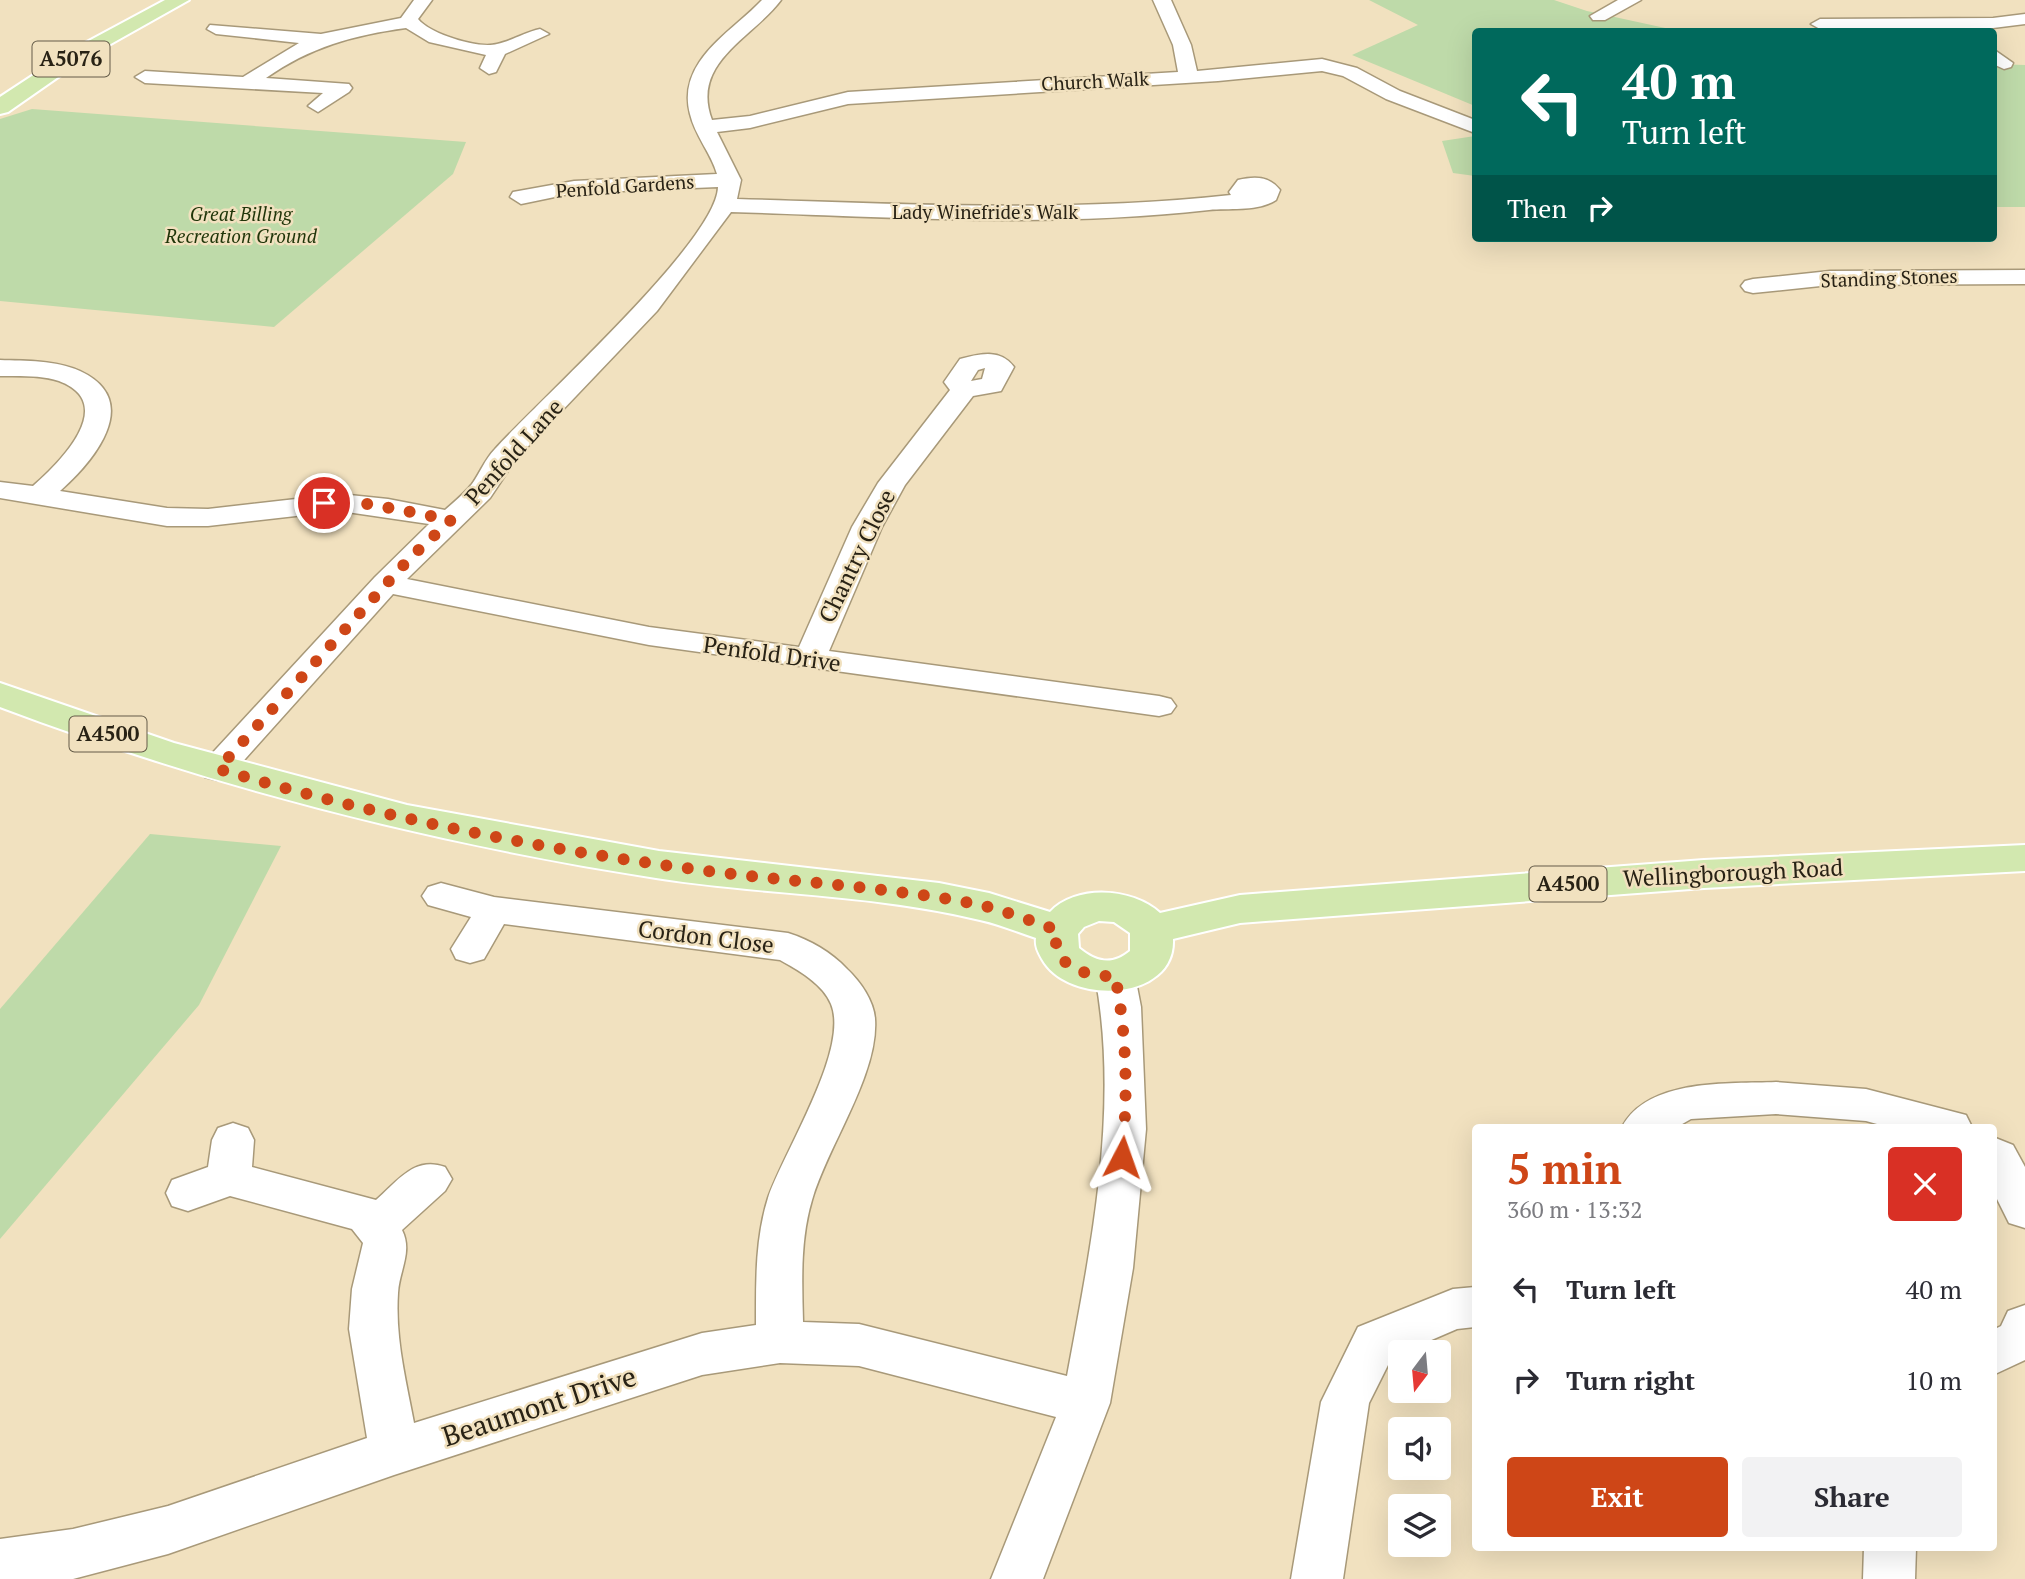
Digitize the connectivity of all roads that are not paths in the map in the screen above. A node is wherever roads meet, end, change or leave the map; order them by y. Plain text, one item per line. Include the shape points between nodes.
1 (161, 0) edge
2 (179, 0) edge
3 (423, 0) edge
4 (772, 0) edge
5 (1162, 0) edge
6 (1632, 0) edge
7 (1599, 16) dead end
8 (141, 19) junction
9 (2025, 19) edge
10 (408, 22) junction
11 (1820, 24) dead end
12 (1956, 27) edge
13 (216, 29) dead end
14 (540, 34) dead end
15 (319, 39) junction
16 (145, 77) dead end
17 (1189, 77) junction
18 (250, 80) junction
19 (803, 90) dead end
20 (820, 103) junction
21 (2, 105) edge
22 (318, 106) dead end
23 (1472, 126) edge
24 (706, 127) junction
25 (727, 192) junction
26 (522, 197) dead end
27 (1245, 200) dead end
28 (2025, 277) edge
29 (1753, 286) dead end
30 (0, 368) edge
31 (964, 390) dead end
32 (0, 490) edge
33 (40, 495) junction
34 (451, 520) junction
35 (388, 584) junction
36 (808, 660) junction
37 (0, 694) edge
38 (1159, 706) dead end
39 (218, 769) junction
40 (2025, 858) edge
41 (441, 896) dead end
42 (494, 910) junction
43 (1057, 930) junction
44 (1151, 930) junction
45 (470, 948) dead end
46 (1115, 976) junction
47 (1648, 1124) edge
48 (1939, 1124) edge
49 (1997, 1156) edge
50 (217, 1170) dead end
51 (430, 1180) dead end
52 (2025, 1210) edge
53 (377, 1226) junction
54 (1472, 1307) edge
55 (2025, 1325) edge
56 (780, 1342) junction
57 (1997, 1352) edge
58 (1086, 1403) junction
59 (394, 1452) junction
60 (1889, 1551) edge
61 (0, 1564) edge
62 (72, 1566) edge
63 (1017, 1579) edge
64 (1317, 1579) edge
65 (1889, 1579) edge

1 - 8 main road, A5076
2 - 8 main road, A5076
3 - 10 street
4 - 24 street via 707,67 698,99
5 - 17 street via 1182,45
6 - 7 street
8 - 21 main road, A5076
9 - 12 street
10 - 14 street via 493,60
10 - 15 street
11 - 12 street
13 - 15 street
15 - 18 street via 295,49
16 - 18 street
17 - 20 street, Church Walk via 906,93
17 - 23 street, Church Walk via 1322,65 1350,72
18 - 22 street via 342,88
19 - 20 street
20 - 24 street, Church Walk via 750,122
24 - 25 street
25 - 26 street, Penfold Gardens via 574,187
25 - 27 street, Lady Winefride's Walk via 990,214 1152,210
25 - 34 street, Penfold Lane via 702,238 634,321 504,455 481,491
28 - 29 street, Standing Stones via 1830,278
30 - 33 street via 50,369 74,377 95,394 100,409 83,455
31 - 36 street, Chantry Close via 892,483 867,527
32 - 33 street
33 - 34 street via 151,516 206,517 324,503 370,504
34 - 35 street, Penfold Lane
35 - 36 street, Penfold Drive via 649,636
35 - 39 street, Penfold Lane
36 - 38 street, Penfold Drive
37 - 39 main road, A4500
39 - 43 main road, A4500 via 371,810 501,838 694,870 872,887 979,905
40 - 44 main road, Wellingborough Road / A4500 via 1704,874 1240,909
41 - 42 street, Cordon Close
42 - 45 street
42 - 56 street, Cordon Close via 788,947 817,962 840,985 855,1018 848,1059 790,1199 779,1254
43 - 44 main road via 1078,911 1111,907 1142,919
43 - 46 main road via 1054,942 1067,964 1097,976
44 - 46 main road via 1152,954 1144,965
46 - 58 street via 1121,1007 1125,1129 1111,1268
47 - 48 street via 1683,1103 1776,1098 1866,1105
49 - 52 street
50 - 53 street via 366,1215
51 - 53 street
53 - 59 street via 386,1243 373,1329
54 - 64 street via 1453,1310 1375,1342 1345,1402
55 - 57 street via 2020,1339
56 - 58 street, Beaumont Drive via 859,1345
56 - 59 street, Beaumont Drive via 702,1354
58 - 63 street
59 - 62 street, Beaumont Drive
60 - 65 street
61 - 62 street, Beaumont Drive

